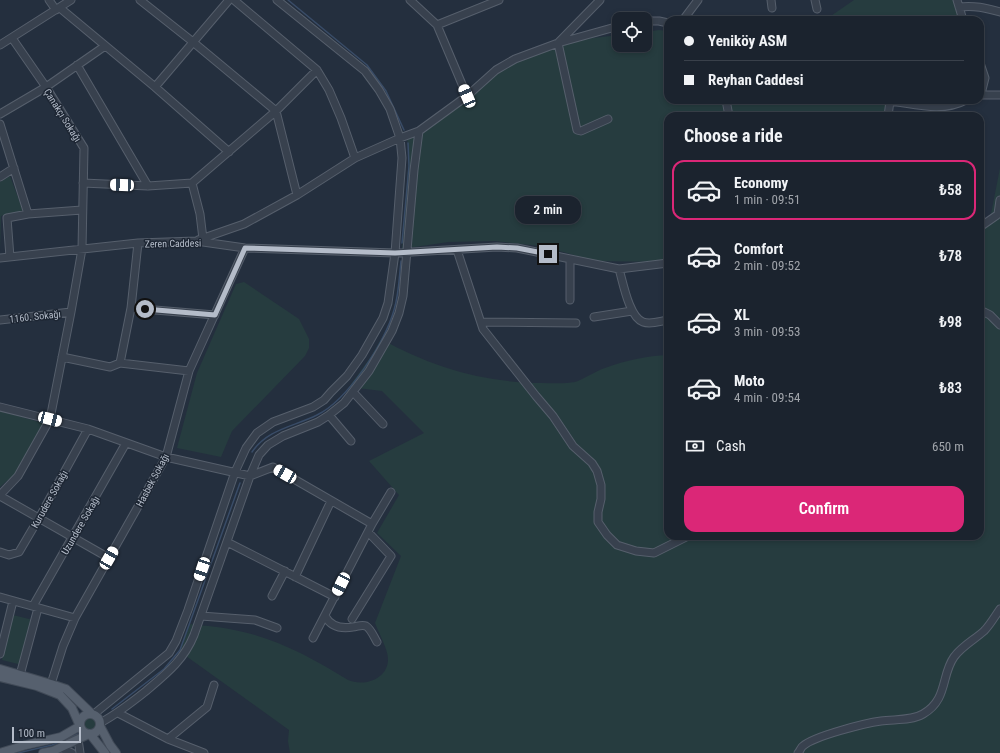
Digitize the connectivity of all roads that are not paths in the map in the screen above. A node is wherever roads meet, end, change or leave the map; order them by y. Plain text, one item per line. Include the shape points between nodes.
1 (49, 0) edge
2 (71, 0) edge
3 (140, 0) edge
4 (229, 0) edge
5 (234, 0) edge
6 (277, 0) edge
7 (410, 0) edge
8 (499, 0) edge
9 (600, 0) edge
10 (698, 0) edge
11 (815, 0) edge
12 (958, 4) edge
13 (58, 9) junction
14 (817, 9) dead end
15 (1000, 12) edge
16 (687, 16) edge
17 (962, 16) edge
18 (652, 22) edge
19 (664, 22) edge
20 (436, 26) junction
21 (612, 28) edge
22 (12, 38) junction
23 (193, 42) junction
24 (558, 43) junction
25 (0, 45) edge
26 (105, 46) junction
27 (77, 65) junction
28 (317, 70) junction
29 (46, 87) junction
30 (155, 87) junction
31 (984, 94) edge
32 (1000, 95) edge
33 (467, 96) junction
34 (909, 104) edge
35 (955, 104) edge
36 (276, 111) junction
37 (0, 114) edge
38 (608, 119) dead end
39 (0, 124) edge
40 (419, 131) junction
41 (400, 138) junction
42 (229, 152) junction
43 (355, 158) junction
44 (14, 168) junction
45 (0, 176) edge
46 (83, 183) junction
47 (192, 183) junction
48 (148, 186) junction
49 (297, 196) junction
50 (1000, 200) edge
51 (82, 210) junction
52 (28, 214) junction
53 (999, 214) edge
54 (984, 224) edge
55 (200, 240) junction
56 (138, 244) junction
57 (245, 248) junction
58 (82, 249) junction
59 (457, 250) junction
60 (408, 252) junction
61 (395, 253) junction
62 (10, 257) junction
63 (0, 258) edge
64 (570, 259) junction
65 (664, 263) edge
66 (619, 269) junction
67 (570, 300) dead end
68 (131, 308) junction
69 (632, 311) junction
70 (71, 312) junction
71 (984, 312) edge
72 (215, 315) junction
73 (594, 317) dead end
74 (0, 320) edge
75 (664, 321) edge
76 (481, 322) junction
77 (576, 323) dead end
78 (1000, 325) edge
79 (62, 357) junction
80 (120, 363) junction
81 (189, 371) junction
82 (353, 392) junction
83 (0, 407) edge
84 (329, 415) junction
85 (50, 419) junction
86 (383, 424) dead end
87 (88, 429) junction
88 (351, 441) dead end
89 (126, 443) junction
90 (166, 457) junction
91 (235, 472) junction
92 (250, 476) junction
93 (390, 492) dead end
94 (0, 496) edge
95 (331, 501) junction
96 (39, 518) junction
97 (372, 524) junction
98 (368, 532) junction
99 (73, 537) junction
100 (680, 540) edge
101 (227, 542) junction
102 (0, 552) edge
103 (109, 558) junction
104 (285, 572) junction
105 (295, 577) junction
106 (272, 596) dead end
107 (0, 597) edge
108 (335, 597) junction
109 (13, 601) junction
110 (36, 607) junction
111 (1000, 609) edge
112 (201, 616) junction
113 (325, 616) junction
114 (75, 618) junction
115 (352, 619) dead end
116 (277, 628) dead end
117 (313, 638) dead end
118 (377, 642) dead end
119 (0, 654) edge
120 (0, 669) edge
121 (20, 675) junction
122 (0, 677) edge
123 (51, 684) junction
124 (214, 685) dead end
125 (118, 713) junction
126 (93, 714) junction
127 (80, 725) junction
128 (100, 725) junction
129 (89, 734) junction
130 (78, 739) junction
131 (168, 740) junction
132 (60, 748) junction
133 (0, 753) edge
134 (44, 753) edge
135 (72, 753) edge
136 (80, 753) edge
137 (105, 753) edge
138 (116, 753) edge
139 (204, 753) edge
140 (798, 753) edge

1 - 13 street
2 - 13 street
3 - 23 street
4 - 23 street
5 - 28 street
6 - 41 street via 365,71 380,90 390,109
7 - 20 street
8 - 20 street
9 - 24 street
10 - 16 street
11 - 14 street
12 - 15 street
12 - 17 street
13 - 22 street
13 - 26 street
18 - 19 street
20 - 33 street
21 - 24 street
22 - 25 street
22 - 29 street, Çanakçı Sokağı
23 - 30 street
23 - 36 street
24 - 33 street via 515,59 496,70
24 - 38 street via 577,130 581,131
26 - 27 street
26 - 30 street
27 - 29 street
27 - 48 street
28 - 36 street
28 - 43 street via 329,90
29 - 37 street
29 - 46 street, Çanakçı Sokağı via 84,148
30 - 42 street
31 - 32 street
33 - 40 street
34 - 35 street via 947,107
36 - 42 street
36 - 49 street
39 - 44 street
40 - 41 street
40 - 60 street
41 - 43 street
41 - 61 street via 402,158
42 - 47 street
43 - 49 street
44 - 45 street
44 - 52 street
46 - 48 street
46 - 51 street, Çanakçı Sokağı
47 - 48 street
47 - 55 street via 200,214
49 - 55 street via 244,224
50 - 53 street
51 - 52 street
51 - 58 street, Çanakçı Sokağı
52 - 62 street via 7,218
53 - 54 street
55 - 56 street, Zeren Caddesi
55 - 57 street, Zeren Caddesi
56 - 58 street, Zeren Caddesi
56 - 68 street
57 - 61 street, Zeren Caddesi
57 - 72 street, Hasbek Sokağı
58 - 62 street, Zeren Caddesi
58 - 70 street, Çanakçı Sokağı
59 - 60 street, Zeren Caddesi
59 - 64 street, Zeren Caddesi via 517,248
59 - 76 street
60 - 61 street, Zeren Caddesi
60 - 82 street via 403,296 397,319 374,363
61 - 91 street via 388,302 383,318 362,356 324,400 313,407 273,422 257,433 246,448
62 - 63 street, Zeren Caddesi
64 - 66 street, Zeren Caddesi
64 - 67 street
65 - 66 street, Zeren Caddesi
66 - 69 street
68 - 72 street
68 - 80 street
69 - 73 street
69 - 75 street via 639,320 648,323
70 - 74 street, 1160. Sokağı
70 - 79 street, Çanakçı Sokağı
71 - 78 street
72 - 81 street, Hasbek Sokağı
76 - 77 street
76 - 100 street via 483,330 553,416 573,446 592,463 601,485 598,522 614,543 636,551 654,553
79 - 80 street via 110,367
79 - 85 street, Çanakçı Sokağı
80 - 81 street
81 - 90 street, Hasbek Sokağı
82 - 84 street
82 - 86 street
83 - 85 street
84 - 88 street
84 - 92 street via 312,425 283,436 266,447 257,458
85 - 87 street
85 - 94 street, Çanakçı Sokağı via 18,476
87 - 89 street
87 - 96 street, Kurudere Sokağı
89 - 90 street
89 - 99 street, Uzundere Sokağı
90 - 91 street
90 - 103 street, Hasbek Sokağı
91 - 92 street
91 - 126 street via 173,647 169,653
92 - 95 street via 273,467
92 - 101 street
93 - 97 street
94 - 96 street
95 - 97 street
95 - 105 street
96 - 99 street
96 - 102 street, Kurudere Sokağı via 19,552 9,555
97 - 98 street
98 - 108 street
98 - 115 street via 391,556
99 - 103 street
99 - 110 street, Uzundere Sokağı
101 - 104 street
101 - 112 street
103 - 114 street, Hasbek Sokağı
104 - 105 street
104 - 106 street
105 - 108 street
107 - 109 street
108 - 113 street
109 - 110 street
109 - 119 street
110 - 114 street
110 - 121 street, Uzundere Sokağı
111 - 140 street via 985,630 953,658 943,689 930,709 913,718 880,721 842,730 804,745
112 - 116 street via 255,620
112 - 125 street via 189,646 178,663
113 - 117 street
113 - 118 street via 336,626 365,626
114 - 123 street, Hasbek Sokağı
120 - 121 main road
121 - 123 main road
122 - 127 main road via 37,686 60,695 72,708
123 - 126 main road via 66,689
124 - 131 street via 207,707
125 - 128 street
125 - 131 street
126 - 127 main road via 82,717
126 - 128 main road via 98,718
127 - 129 main road via 83,731
127 - 133 main road via 61,737
128 - 129 main road via 96,732
128 - 138 main road
129 - 130 main road
129 - 137 main road
130 - 132 main road
130 - 136 street
131 - 139 street
132 - 134 main road
132 - 135 street

